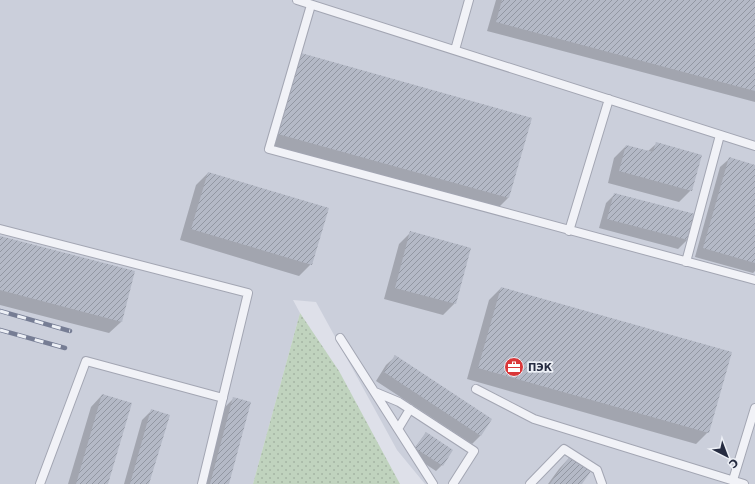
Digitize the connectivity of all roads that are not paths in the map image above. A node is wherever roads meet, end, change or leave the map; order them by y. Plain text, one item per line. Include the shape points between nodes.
1 (297, 0) edge
2 (469, 0) edge
3 (311, 5) junction
4 (455, 50) junction
5 (609, 99) junction
6 (720, 135) junction
7 (755, 146) edge
8 (0, 229) edge
9 (570, 230) junction
10 (686, 262) junction
11 (755, 280) edge
12 (340, 338) dead end
13 (476, 389) dead end
14 (375, 392) junction
15 (223, 398) junction
16 (755, 408) edge
17 (410, 409) junction
18 (398, 429) junction
19 (733, 480) junction
20 (40, 484) edge
21 (202, 484) edge
22 (433, 484) edge
23 (453, 484) edge
24 (530, 484) edge
25 (602, 484) edge
26 (744, 484) edge

1 - 3 lane
2 - 4 lane
3 - 4 lane
3 - 9 lane via 269,149
4 - 5 lane
5 - 6 lane
5 - 9 lane
6 - 7 lane
6 - 10 lane
8 - 15 lane via 248,293
9 - 10 lane
10 - 11 lane
12 - 14 lane
13 - 19 lane via 534,419
14 - 17 lane
14 - 18 lane
15 - 20 lane via 86,361
15 - 21 lane
16 - 19 lane
17 - 18 lane
17 - 23 lane via 474,451
18 - 22 lane
19 - 26 lane
24 - 25 lane via 564,449 597,470

